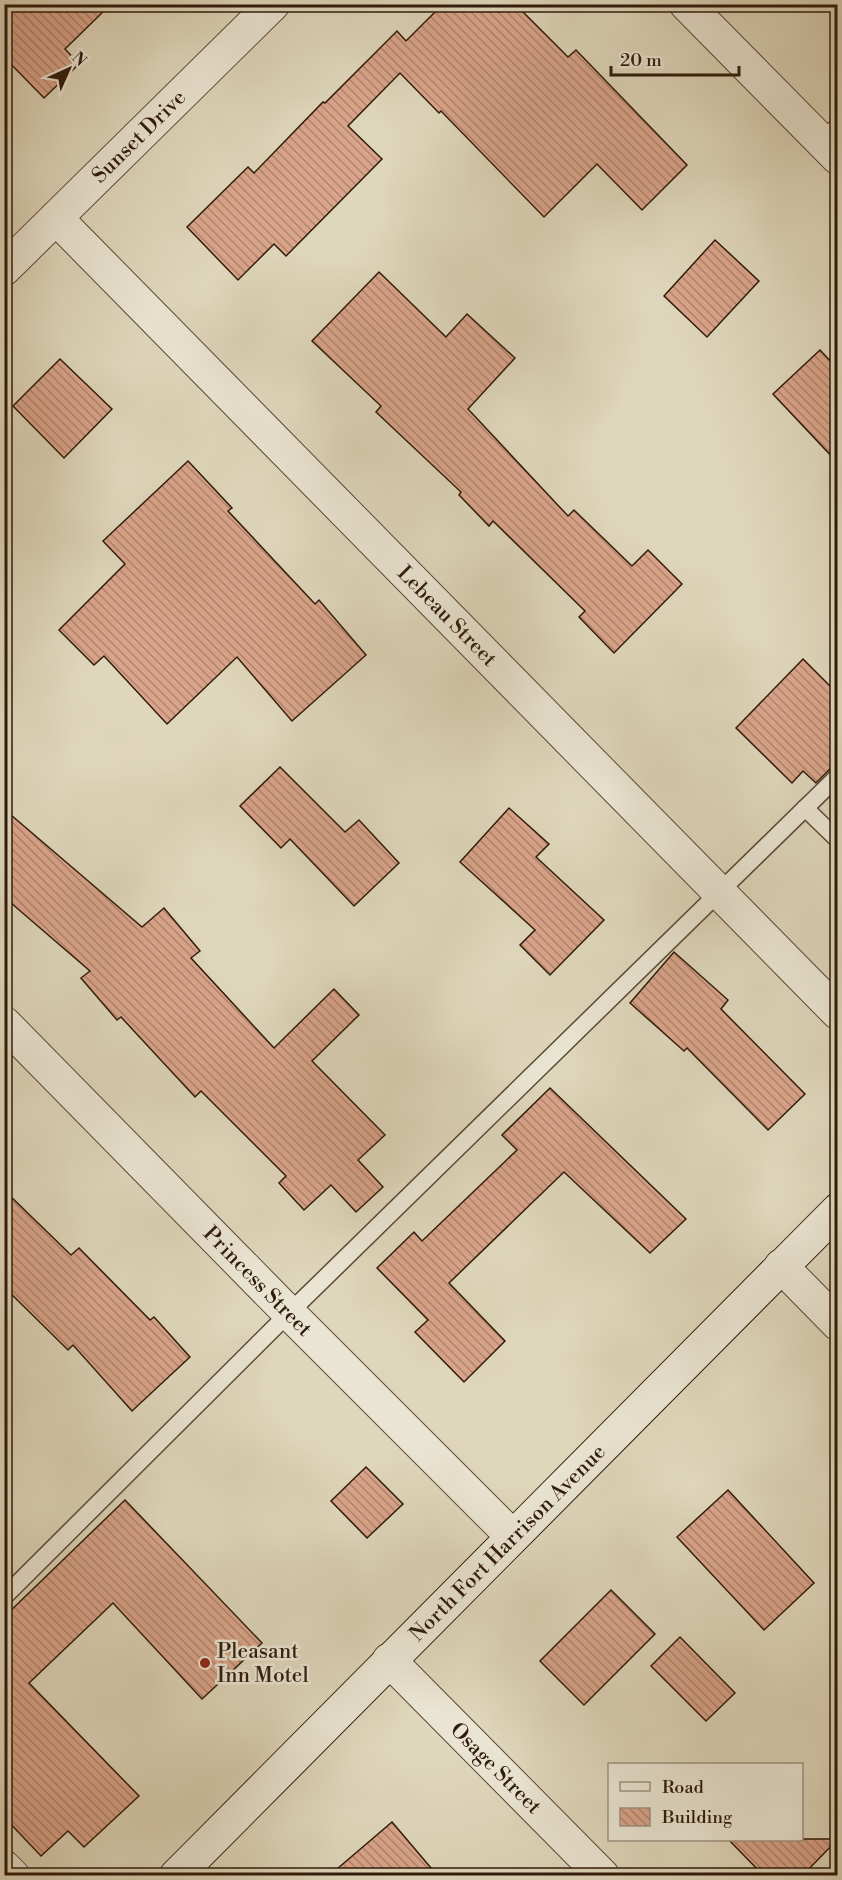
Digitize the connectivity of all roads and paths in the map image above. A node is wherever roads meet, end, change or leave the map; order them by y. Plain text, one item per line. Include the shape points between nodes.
1 (273, 4) edge
2 (686, 4) edge
3 (832, 142) edge
4 (56, 218) junction
5 (4, 269) edge
6 (837, 776) edge
7 (805, 808) junction
8 (837, 840) edge
9 (719, 892) junction
10 (837, 1013) edge
11 (4, 1023) edge
12 (837, 1210) edge
13 (781, 1266) junction
14 (288, 1313) junction
15 (837, 1324) edge
16 (512, 1536) junction
17 (4, 1597) edge
18 (389, 1660) junction
19 (4, 1867) edge
20 (13, 1875) edge
21 (176, 1875) edge
22 (603, 1875) edge

1 - 4 street, Sunset Drive
2 - 3 street
4 - 5 street, Sunset Drive
4 - 9 street, Lebeau Street
6 - 7 lane
7 - 8 lane
7 - 9 lane
9 - 10 street, Lebeau Street
9 - 14 lane
11 - 14 street, Princess Street
12 - 13 street, North Fort Harrison Avenue
13 - 15 street
13 - 16 street, North Fort Harrison Avenue
14 - 16 street, Princess Street
14 - 17 lane
16 - 18 street, North Fort Harrison Avenue
18 - 21 street, North Fort Harrison Avenue
18 - 22 street, Osage Street
19 - 20 street

